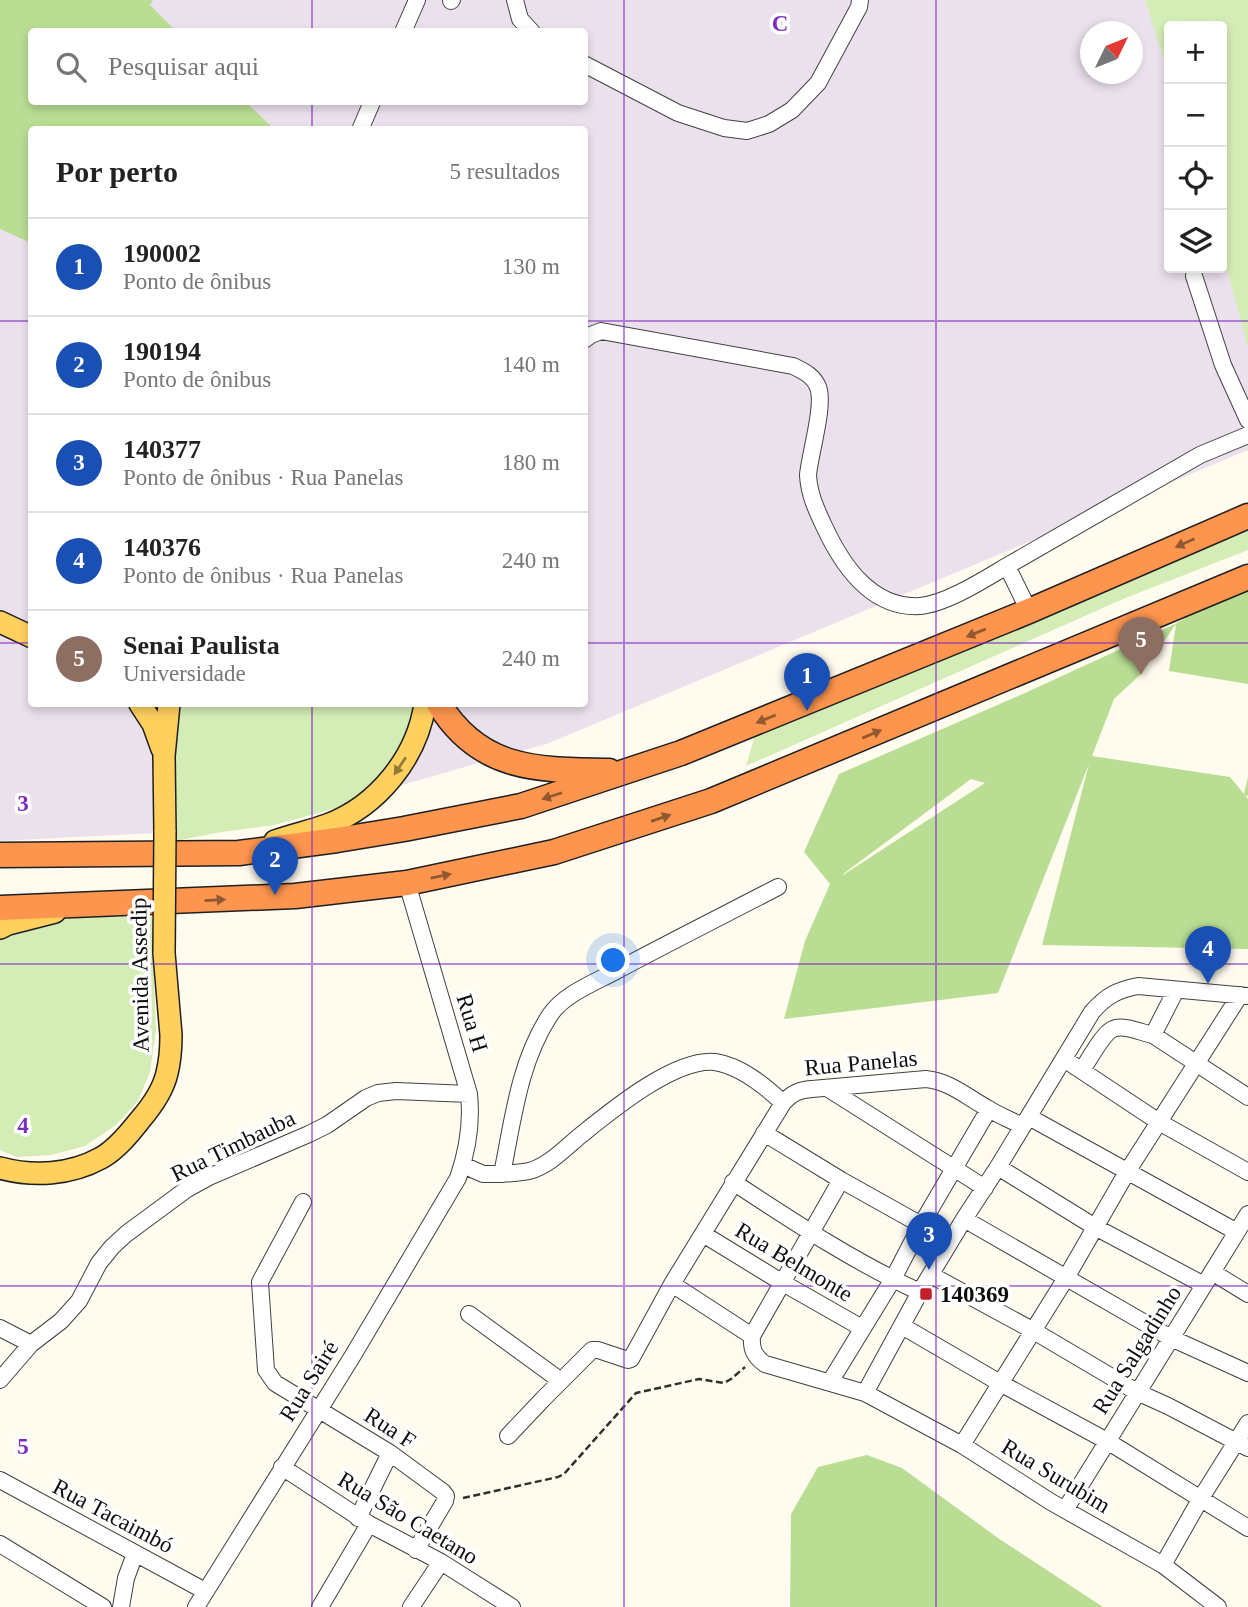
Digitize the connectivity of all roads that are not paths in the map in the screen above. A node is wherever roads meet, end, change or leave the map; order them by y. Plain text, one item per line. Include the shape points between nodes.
1 (417, 0) edge
2 (515, 0) edge
3 (860, 0) edge
4 (405, 28) edge
5 (528, 28) edge
6 (588, 66) edge
7 (371, 105) edge
8 (362, 126) edge
9 (1194, 275) dead end
10 (588, 337) edge
11 (1248, 420) edge
12 (1248, 435) edge
13 (1248, 516) edge
14 (1007, 566) junction
15 (1248, 577) edge
16 (1029, 611) junction
17 (0, 614) edge
18 (0, 622) edge
19 (28, 622) edge
20 (28, 635) edge
21 (142, 707) edge
22 (169, 707) edge
23 (425, 707) edge
24 (441, 707) edge
25 (164, 756) junction
26 (631, 771) junction
27 (239, 853) junction
28 (0, 855) edge
29 (407, 883) junction
30 (778, 887) dead end
31 (78, 906) junction
32 (0, 908) edge
33 (0, 928) edge
34 (1176, 990) junction
35 (1244, 995) edge
36 (1153, 1035) junction
37 (1064, 1059) junction
38 (1196, 1064) junction
39 (1082, 1070) junction
40 (827, 1088) junction
41 (469, 1094) junction
42 (1248, 1097) edge
43 (783, 1103) junction
44 (989, 1109) junction
45 (1026, 1122) junction
46 (1159, 1122) junction
47 (764, 1133) junction
48 (999, 1167) junction
49 (0, 1168) edge
50 (953, 1170) junction
51 (1127, 1171) junction
52 (460, 1172) junction
53 (1248, 1172) edge
54 (502, 1174) junction
55 (841, 1180) junction
56 (733, 1182) junction
57 (985, 1188) junction
58 (303, 1202) dead end
59 (964, 1219) junction
60 (1245, 1221) edge
61 (921, 1225) junction
62 (1095, 1227) junction
63 (703, 1234) junction
64 (811, 1234) junction
65 (950, 1241) junction
66 (931, 1275) junction
67 (1208, 1278) junction
68 (893, 1279) junction
69 (1066, 1279) junction
70 (783, 1283) junction
71 (672, 1284) junction
72 (920, 1292) junction
73 (1248, 1294) edge
74 (469, 1314) dead end
75 (902, 1326) junction
76 (0, 1328) edge
77 (862, 1328) junction
78 (1032, 1330) junction
79 (752, 1336) junction
80 (1171, 1338) junction
81 (31, 1344) junction
82 (1248, 1373) edge
83 (0, 1380) edge
84 (561, 1381) junction
85 (830, 1382) junction
86 (1000, 1383) junction
87 (1137, 1392) junction
88 (865, 1393) junction
89 (318, 1409) junction
90 (1248, 1423) edge
91 (508, 1436) dead end
92 (1107, 1441) junction
93 (962, 1445) junction
94 (1241, 1445) edge
95 (390, 1453) junction
96 (282, 1467) junction
97 (0, 1480) edge
98 (1201, 1498) junction
99 (1065, 1510) junction
100 (363, 1521) junction
101 (1248, 1528) edge
102 (0, 1544) edge
103 (416, 1550) junction
104 (135, 1554) junction
105 (441, 1562) junction
106 (1163, 1565) junction
107 (205, 1591) junction
108 (495, 1603) edge
109 (103, 1607) edge
110 (121, 1607) edge
111 (196, 1607) edge
112 (320, 1607) edge
113 (411, 1607) edge
114 (512, 1607) edge
115 (1218, 1607) edge

1 - 4 street
2 - 5 street via 520,19
3 - 6 street via 818,83 793,110 747,131 678,113
7 - 8 street
9 - 11 street via 1223,365
10 - 14 street via 601,331 805,371 818,387 821,401 808,475 815,508 834,548 857,578 888,602 923,606 955,596
12 - 14 street via 1200,455
13 -> 16 highway
14 - 16 street
29 -> 15 highway via 554,852 711,801
16 -> 26 highway
17 - 19 main road
18 - 20 main road
21 - 25 main road
22 - 25 main road, Avenida Assedip
23 -> 27 main road via 413,744 378,793 328,825
24 - 26 highway via 466,738 504,760 559,771
25 - 49 main road, Avenida Assedip, bridge via 164,953 171,1035 167,1074 156,1100 127,1137 103,1157 60,1172 32,1174
26 -> 27 highway via 521,806
27 - 28 highway
31 -> 29 highway via 295,896
29 - 41 street, Rua H
30 - 54 street via 557,1006 529,1056
31 - 32 highway
31 - 33 main road
34 - 35 street
34 - 36 street
34 - 37 street via 1138,986 1110,995 1091,1012
35 - 38 street
36 - 38 street
36 - 39 street via 1111,1029
37 - 39 street
37 - 45 street
38 - 42 street
38 - 46 street
39 - 46 street
40 - 43 street, Rua Panelas via 798,1090
40 - 44 street, Rua Panelas via 935,1080
40 - 50 street
41 - 52 street, Rua H via 471,1115
41 - 81 street, Rua Timbauba via 378,1093 327,1125 187,1189 112,1247 70,1312
43 - 47 street, Rua Panelas
43 - 54 street via 758,1082 726,1065 692,1065 650,1084 542,1165
44 - 45 street, Rua Panelas
44 - 50 street
45 - 48 street
45 - 51 street, Rua Panelas
46 - 51 street
46 - 53 street
47 - 55 street
47 - 56 street, Rua Panelas
48 - 57 street
48 - 62 street
50 - 57 street
50 - 61 street
51 - 60 street, Rua Panelas
51 - 62 street
52 - 54 street
52 - 89 street, Rua Sairé
55 - 61 street
55 - 64 street
56 - 63 street, Rua Panelas
56 - 64 street
57 - 59 street
58 - 89 street, Rua F via 260,1282 266,1370 275,1382
59 - 65 street
59 - 69 street
60 - 67 street, Rua Salgadinho
61 - 65 street
61 - 68 street
62 - 67 street
62 - 69 street
63 - 70 street, Rua Belmonte
63 - 71 street, Rua Panelas
64 - 68 street
64 - 70 street
65 - 66 street
66 - 72 street
66 - 78 street
67 - 73 street
67 - 80 street, Rua Salgadinho
68 - 72 street
68 - 77 street
69 - 78 street
69 - 80 street
70 - 77 street, Rua Belmonte
70 - 79 street
71 - 79 street
71 - 84 street, Rua Panelas via 631,1359 595,1349
72 - 75 street
74 - 84 street
75 - 86 street
75 - 88 street
76 - 81 street
77 - 85 street
78 - 86 street
78 - 87 street
79 - 85 street, Rua Surubim via 752,1349 765,1364
80 - 82 street
80 - 87 street, Rua Salgadinho
81 - 83 street, Rua Timbauba
84 - 91 street
85 - 88 street, Rua Surubim
86 - 92 street
86 - 93 street
87 - 92 street, Rua Salgadinho
87 - 94 street
88 - 93 street, Rua Surubim
89 - 95 street, Rua F
89 - 96 street, Rua Sairé
90 - 94 street
92 - 98 street
92 - 99 street, Rua Salgadinho
93 - 99 street, Rua Surubim
94 - 98 street
95 - 100 street
95 - 103 street, Rua F via 446,1496
96 - 100 street, Rua São Caetano
96 - 107 street, Rua Sairé
97 - 104 street, Rua Tacaimbó
98 - 101 street
98 - 106 street
99 - 106 street, Rua Surubim
100 - 103 street, Rua São Caetano
100 - 112 street
102 - 109 street
103 - 105 street, Rua São Caetano
104 - 107 street, Rua Tacaimbó
104 - 110 street
105 - 108 street, Rua São Caetano
105 - 113 street
106 - 115 street, Rua Surubim
107 - 111 street, Rua Sairé
108 - 114 street, Rua São Caetano

